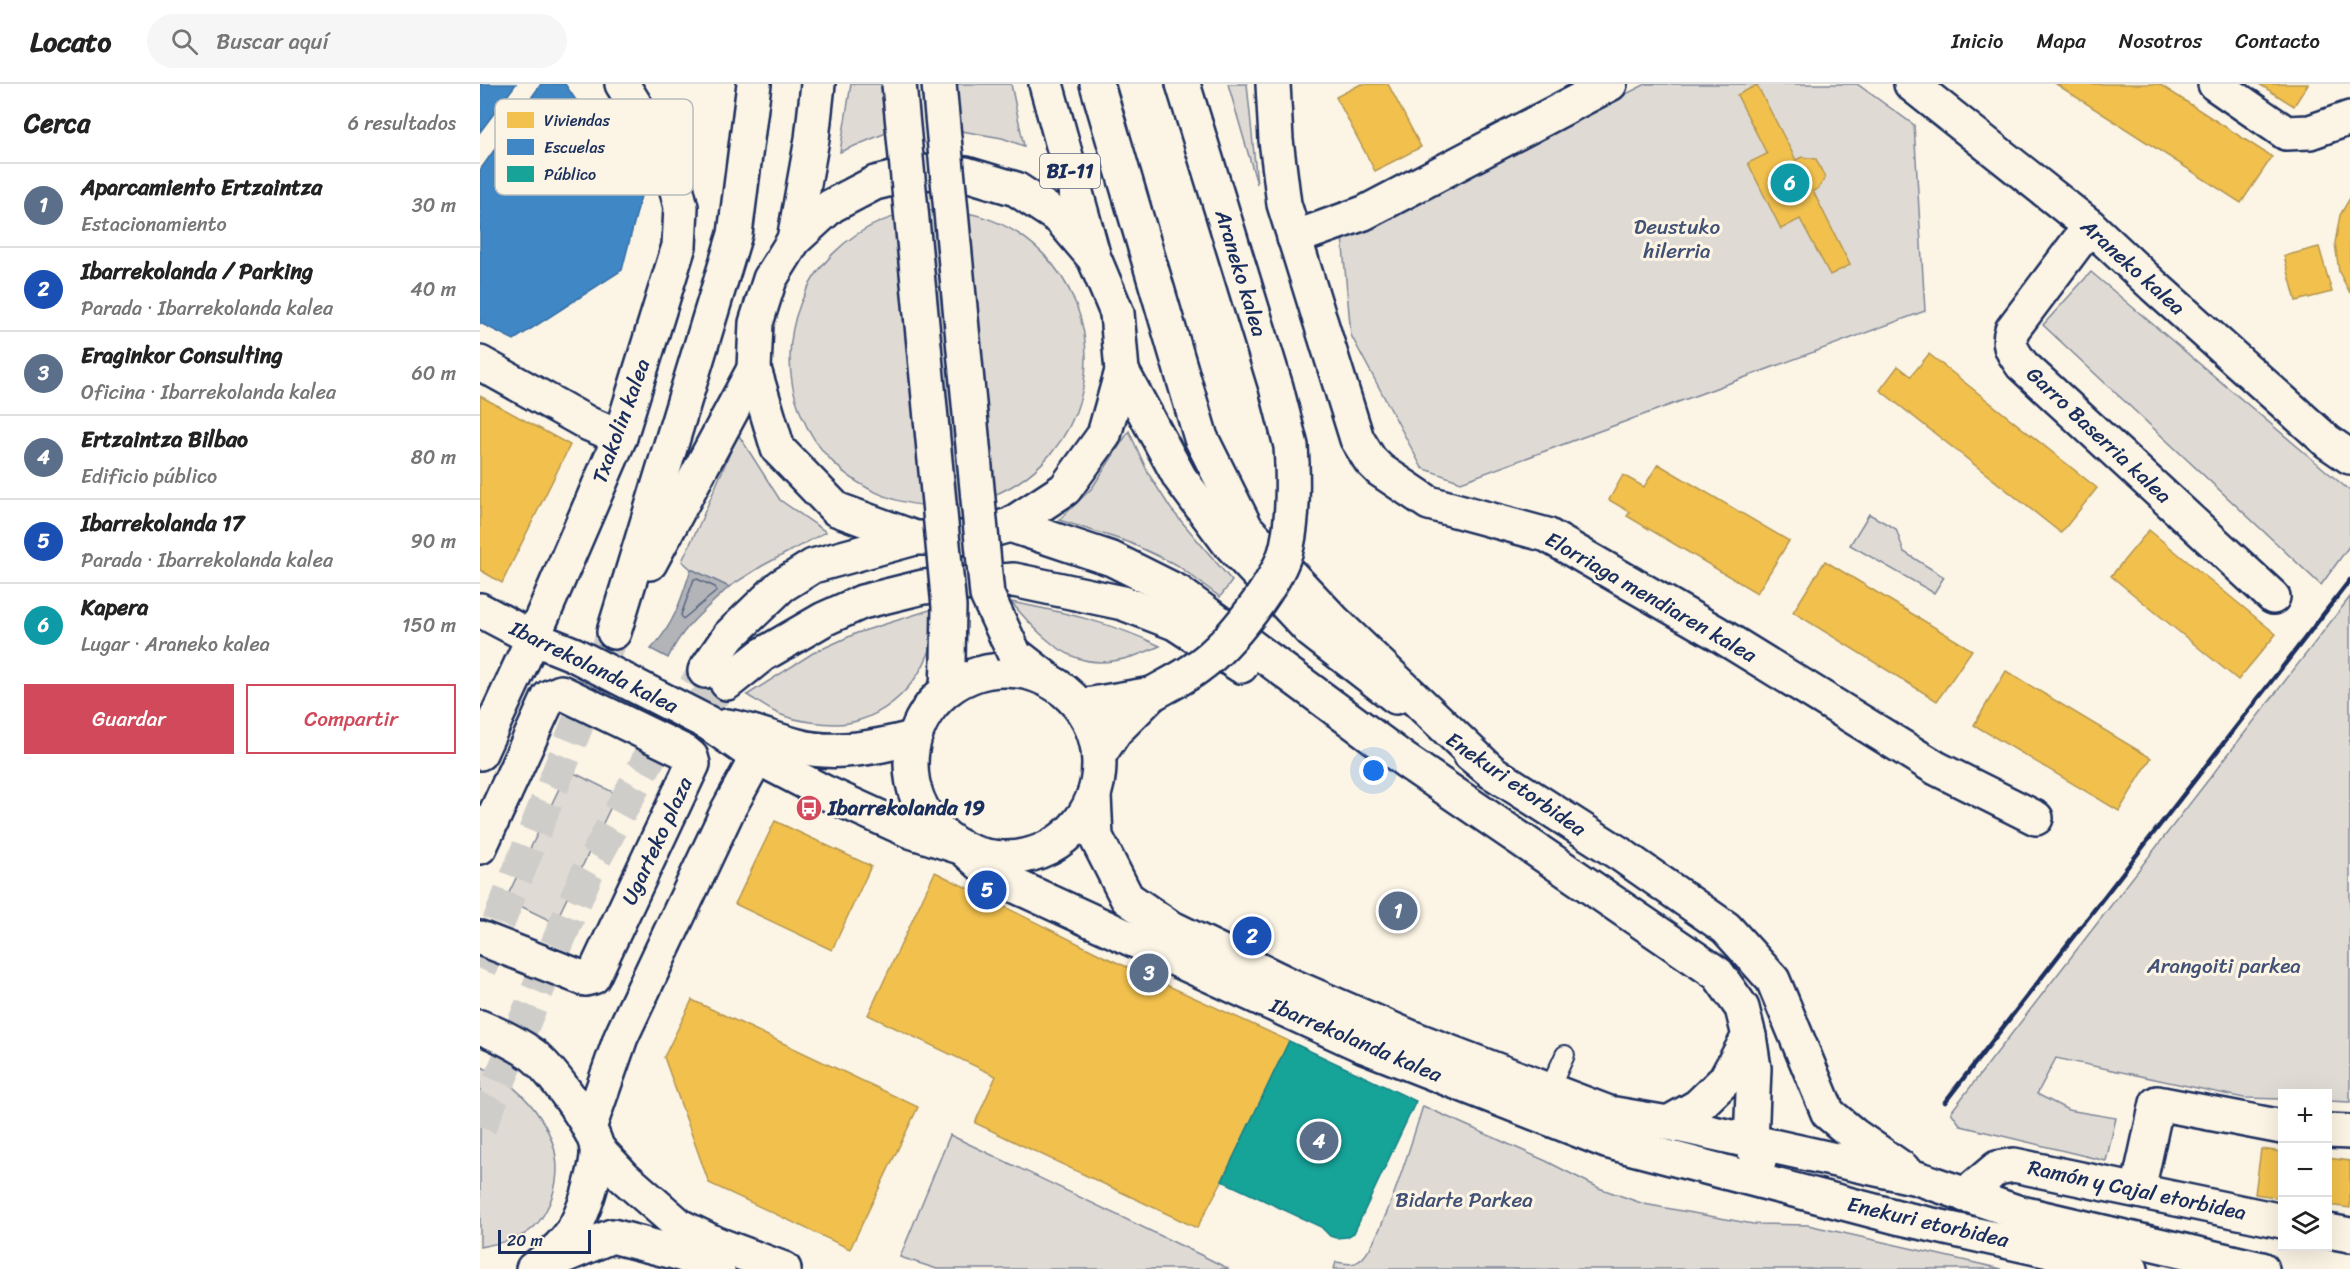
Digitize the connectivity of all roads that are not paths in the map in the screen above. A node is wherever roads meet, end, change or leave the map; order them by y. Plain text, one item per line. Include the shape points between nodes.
1 (622, 84) edge
2 (754, 84) edge
3 (818, 84) edge
4 (899, 84) edge
5 (939, 84) edge
6 (1046, 84) edge
7 (1097, 84) edge
8 (1183, 84) edge
9 (1273, 84) edge
10 (1610, 84) edge
11 (1911, 84) edge
12 (2215, 84) edge
13 (631, 99) edge
14 (2350, 118) edge
15 (678, 195) edge
16 (2090, 226) junction
17 (1294, 238) junction
18 (794, 240) junction
19 (1094, 258) junction
20 (480, 363) edge
21 (754, 369) junction
22 (1122, 371) junction
23 (620, 437) junction
24 (2350, 457) edge
25 (1010, 525) junction
26 (915, 538) junction
27 (2273, 597) dead end
28 (480, 610) edge
29 (534, 638) junction
30 (947, 675) junction
31 (1046, 678) junction
32 (1152, 694) junction
33 (1087, 705) junction
34 (708, 723) junction
35 (913, 738) junction
36 (1107, 743) junction
37 (480, 753) edge
38 (758, 757) junction
39 (1406, 761) junction
40 (1492, 772) junction
41 (1094, 796) junction
42 (2036, 818) dead end
43 (480, 847) edge
44 (960, 848) junction
45 (480, 938) edge
46 (480, 1027) edge
47 (1749, 1036) junction
48 (1565, 1054) dead end
49 (1549, 1090) junction
50 (1668, 1123) junction
51 (2278, 1126) edge
52 (2332, 1131) edge
53 (2350, 1132) edge
54 (593, 1138) junction
55 (1751, 1143) junction
56 (1917, 1178) junction
57 (1768, 1183) junction
58 (2138, 1190) junction
59 (1965, 1195) junction
60 (1851, 1205) junction
61 (2278, 1220) edge
62 (2332, 1232) edge
63 (2350, 1235) edge
64 (533, 1269) edge
65 (718, 1269) edge
66 (784, 1269) edge
67 (2130, 1269) edge
68 (2262, 1269) edge

1 - 13 main road, Txakolin kalea
2 - 21 main road via 735,234 614,632
3 - 18 main road
4 - 30 main road, bridge via 949,607
5 - 31 main road, bridge via 987,595 1014,653
6 - 19 main road, BI-11
7 - 40 main road via 1201,438 1246,528 1335,622
8 - 32 main road, Araneko kalea, bridge via 1276,387 1291,446 1293,506 1287,549 1260,600 1240,627 1201,666
9 - 17 main road, Elorriaga mendiaren kalea via 1284,204
10 - 17 main road via 1364,213
11 - 16 main road, Araneko kalea
12 - 14 main road via 2286,133 2310,132
15 - 23 main road, Txakolin kalea via 679,246
16 - 24 main road, Araneko kalea via 2328,442
16 - 27 main road, Garro Baserria kalea via 2012,330 2009,341 2014,352 2022,365
17 - 42 main road, Elorriaga mendiaren kalea via 1357,439 1380,470 1430,503 1547,535 1715,632 1936,768
18 - 19 main road via 831,206 875,183 920,172 966,174 1016,189 1060,218
18 - 21 main road via 770,279 759,312
19 - 22 main road via 1117,313
20 - 23 main road
21 - 26 main road via 778,449 836,509
22 - 25 main road via 1098,444 1065,489
22 - 40 main road, Enekuri etorbidea via 1180,478 1227,541 1311,631
23 - 29 main road, Txakolin kalea
25 - 26 main road via 963,538
25 - 39 main road, Enekuri etorbidea via 1112,559 1178,592
26 - 39 main road, Enekuri etorbidea via 813,566 781,586 729,636 716,677 862,603 923,587 1014,580 1123,603 1176,623 1307,710
28 - 29 main road, Ibarrekolanda kalea
29 - 34 main road, Ibarrekolanda kalea
29 - 37 main road, Txakolin kalea
30 - 31 main road via 969,676 994,669 1021,670
30 - 35 main road
31 - 33 main road
32 - 33 main road
32 - 36 main road
33 - 36 main road via 1093,729
34 - 35 main road, Ibarrekolanda kalea via 748,729 800,747 855,749
34 - 38 main road, Ibarrekolanda kalea
35 - 44 main road via 910,769 916,799 933,826
36 - 41 main road
38 - 44 main road, Ibarrekolanda kalea via 910,831
38 - 54 main road via 728,810 621,1037
39 - 47 main road, Enekuri etorbidea via 1718,974 1742,1008
40 - 56 main road, Enekuri etorbidea via 1726,928 1773,980 1828,1113
41 - 44 main road via 1082,819 1064,838 1041,851 1015,858 989,857
41 - 49 main road, Ibarrekolanda kalea via 1096,837 1127,898 1168,926 1410,1037
43 - 45 main road, Ugarteko plaza via 549,696 561,692 691,757 693,764 593,977 585,979
44 - 57 main road, Ibarrekolanda kalea via 994,876 1364,1046 1606,1141
46 - 54 main road via 532,1055 559,1082
47 - 50 main road via 1725,1080 1698,1106
47 - 55 main road, Enekuri etorbidea via 1754,1068
48 - 49 lane
49 - 50 main road, Ibarrekolanda kalea via 1609,1113
50 - 55 main road, Ibarrekolanda kalea
51 - 58 main road via 2157,1103
52 - 53 main road
54 - 64 main road via 596,1165 574,1232
54 - 66 main road via 631,1183 680,1226
55 - 56 main road, Enekuri etorbidea
55 - 57 main road, Enekuri etorbidea
56 - 59 main road, Enekuri etorbidea
57 - 60 main road, Enekuri etorbidea
58 - 59 main road, Ramón y Cajal etorbidea via 2014,1165 1997,1168
58 - 61 main road, Ramón y Cajal etorbidea
59 - 60 main road via 1936,1205 1888,1196
59 - 68 main road, Enekuri etorbidea via 2028,1215
60 - 67 main road, Enekuri etorbidea
62 - 63 main road
64 - 65 main road via 612,1236 678,1253

